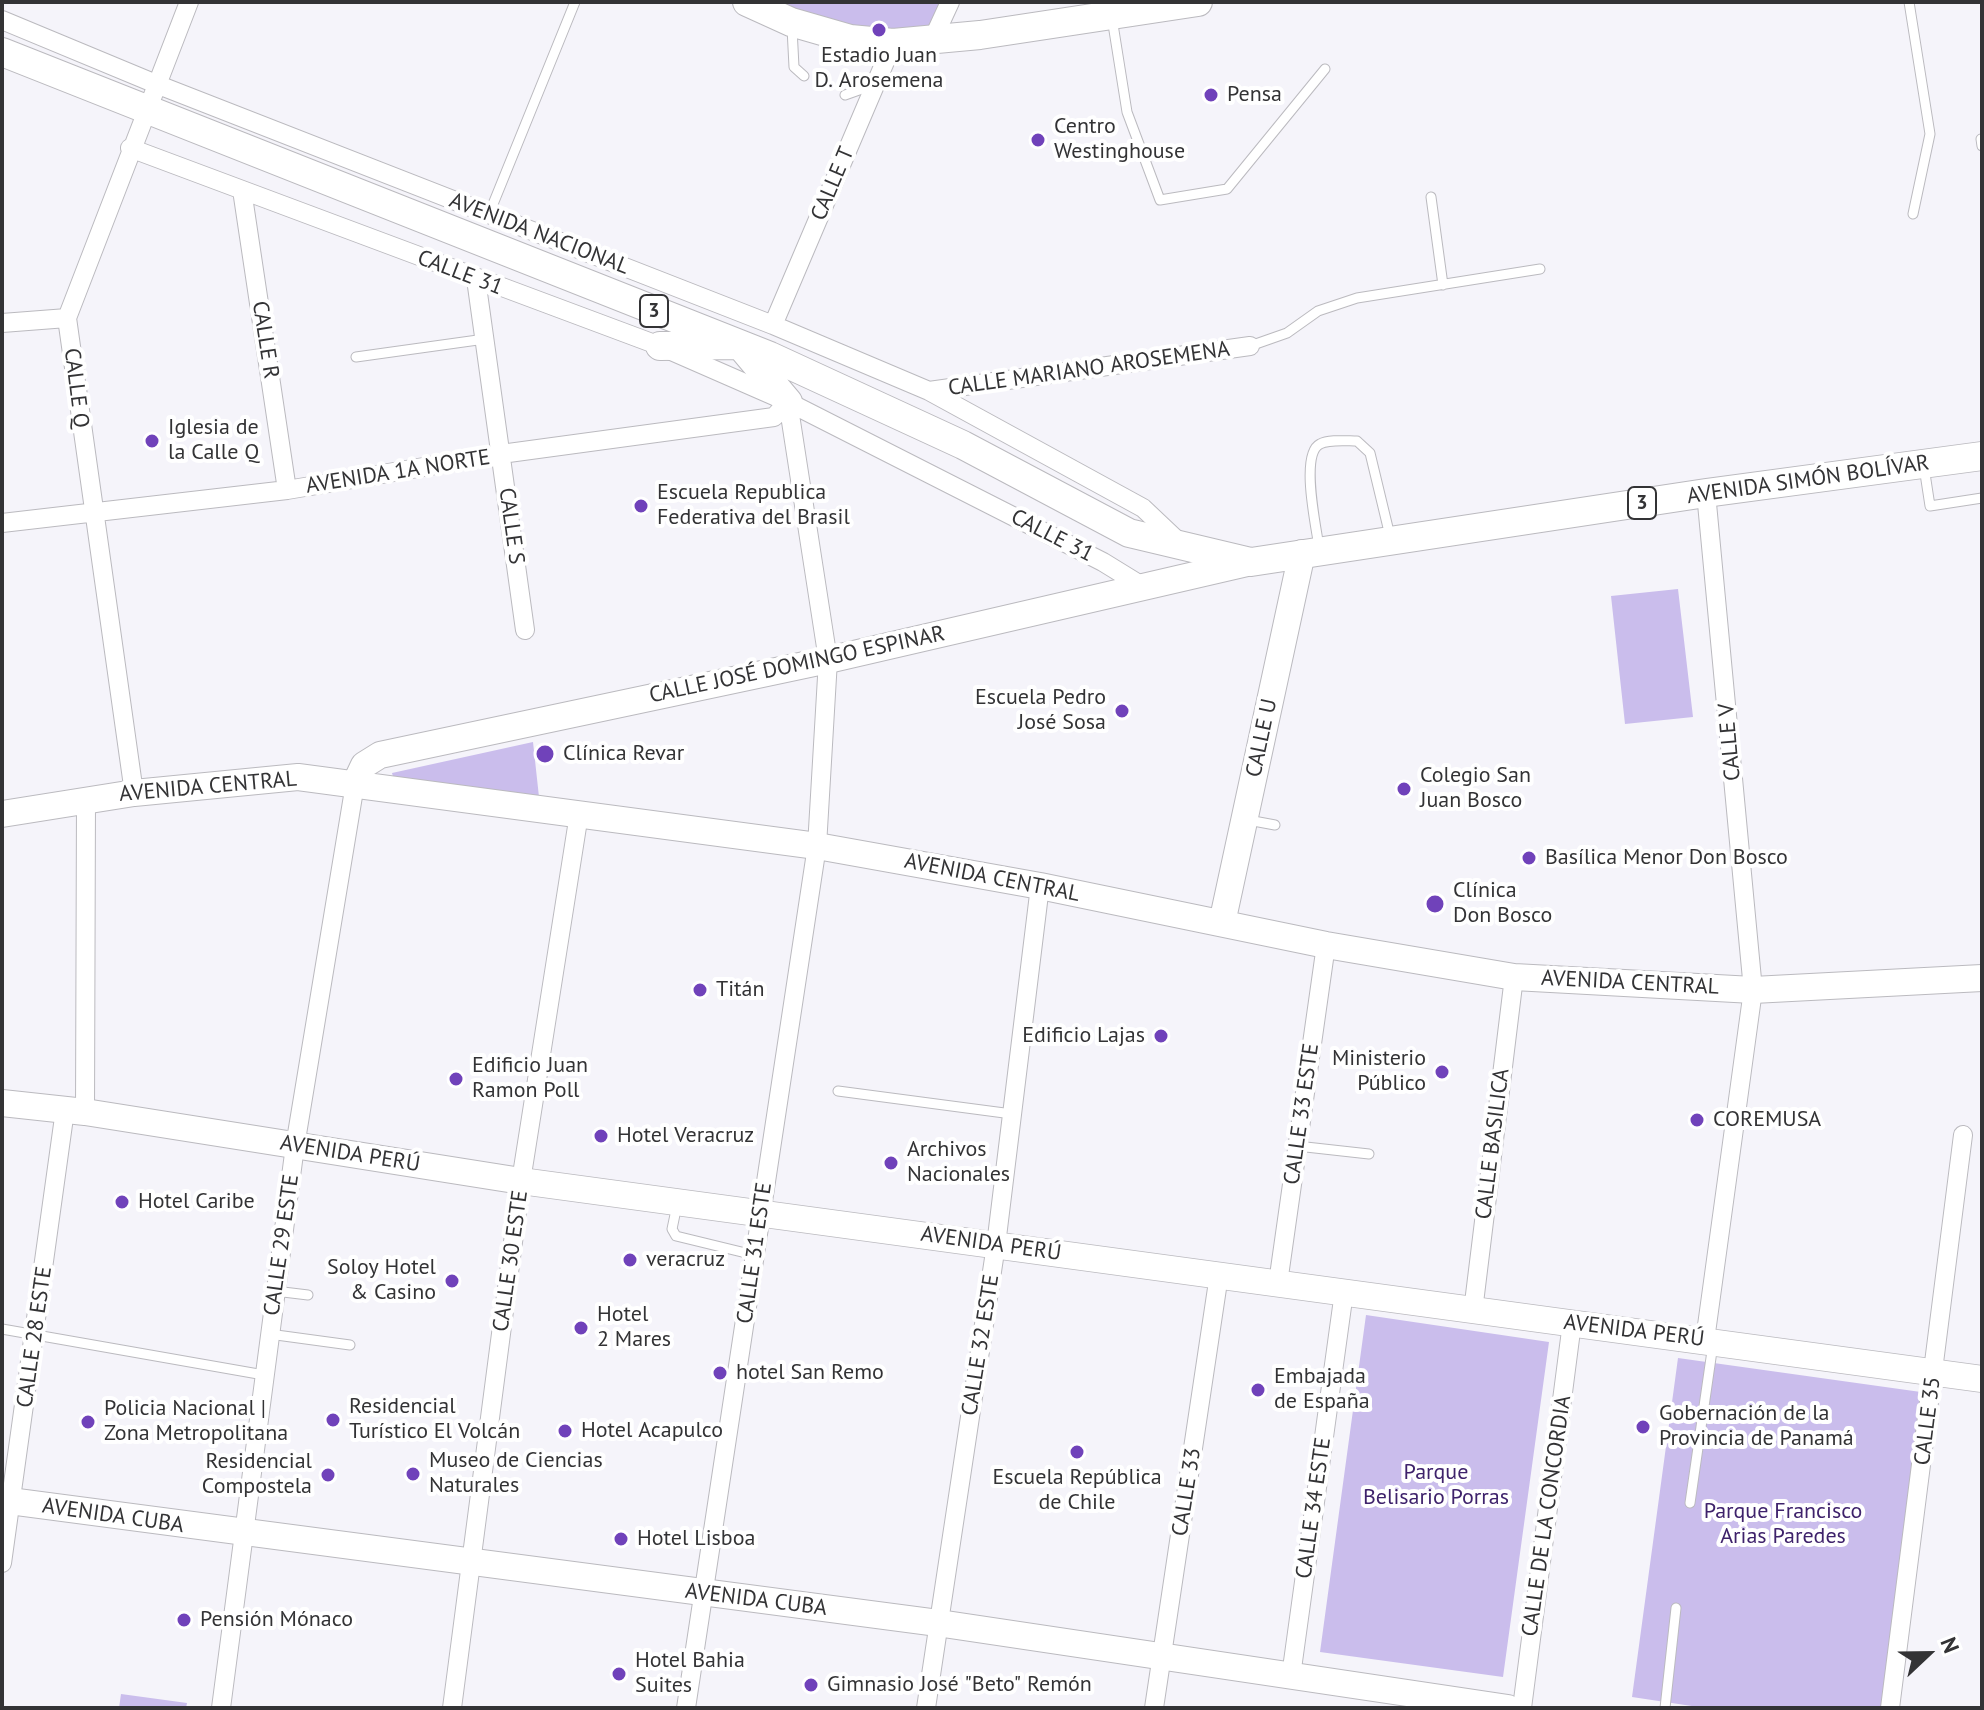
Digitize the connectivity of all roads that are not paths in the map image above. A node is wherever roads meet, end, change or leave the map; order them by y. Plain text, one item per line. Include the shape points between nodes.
1 (189, 2) edge
2 (575, 2) edge
3 (747, 2) edge
4 (950, 2) edge
5 (1198, 2) edge
6 (1909, 2) edge
7 (1112, 15) junction
8 (2, 20) edge
9 (791, 22) junction
10 (932, 41) junction
11 (893, 43) junction
12 (2, 52) edge
13 (1325, 69) dead end
14 (804, 76) dead end
15 (876, 84) junction
16 (845, 95) dead end
17 (150, 97) junction
18 (1981, 139) edge
19 (1982, 146) edge
20 (130, 148) junction
21 (242, 190) junction
22 (1431, 197) dead end
23 (1913, 214) dead end
24 (489, 215) junction
25 (1540, 269) dead end
26 (476, 279) junction
27 (1443, 285) junction
28 (67, 318) junction
29 (2, 323) edge
30 (773, 325) junction
31 (485, 339) junction
32 (740, 345) junction
33 (660, 346) junction
34 (1250, 346) joint
35 (356, 357) dead end
36 (929, 391) junction
37 (788, 402) junction
38 (501, 454) junction
39 (1982, 456) edge
40 (1924, 465) junction
41 (287, 490) junction
42 (1706, 493) junction
43 (1982, 498) edge
44 (92, 515) junction
45 (2, 523) edge
46 (1391, 540) junction
47 (1185, 549) junction
48 (1310, 552) junction
49 (1251, 562) junction
50 (1142, 586) junction
51 (525, 630) dead end
52 (828, 660) junction
53 (355, 784) junction
54 (134, 793) junction
55 (86, 800) junction
56 (2, 814) edge
57 (579, 814) junction
58 (1245, 820) junction
59 (1275, 825) dead end
60 (817, 846) junction
61 (1040, 886) junction
62 (1222, 923) junction
63 (1326, 945) junction
64 (1514, 977) junction
65 (1982, 978) edge
66 (1753, 990) junction
67 (838, 1091) dead end
68 (2, 1103) edge
69 (75, 1111) junction
70 (1012, 1114) junction
71 (1963, 1135) dead end
72 (295, 1146) junction
73 (1297, 1146) junction
74 (1369, 1154) dead end
75 (521, 1181) junction
76 (677, 1201) junction
77 (759, 1213) junction
78 (996, 1245) junction
79 (754, 1255) junction
80 (1219, 1275) junction
81 (1278, 1283) junction
82 (275, 1291) junction
83 (1344, 1292) junction
84 (308, 1295) dead end
85 (1473, 1311) junction
86 (1572, 1323) junction
87 (2, 1329) edge
88 (269, 1334) junction
89 (36, 1335) junction
90 (1709, 1340) junction
91 (350, 1345) dead end
92 (1935, 1372) junction
93 (264, 1375) junction
94 (1982, 1379) edge
95 (6, 1501) edge
96 (1690, 1503) dead end
97 (241, 1533) junction
98 (471, 1560) junction
99 (2, 1563) edge
100 (702, 1594) junction
101 (1676, 1608) dead end
102 (938, 1623) junction
103 (1162, 1655) junction
104 (1291, 1676) junction
105 (1384, 1699) edge
106 (1415, 1702) edge
107 (221, 1708) edge
108 (452, 1708) edge
109 (686, 1708) edge
110 (926, 1708) edge
111 (1154, 1708) edge
112 (1508, 1708) edge
113 (1522, 1708) edge
114 (1665, 1708) edge
115 (1890, 1708) edge

1 - 17 street, CALLE Q
2 - 24 lane
3 - 9 main road
4 - 10 street
5 - 7 main road
6 - 23 lane via 1930,134
7 - 10 main road
7 - 13 lane via 1127,112 1160,200 1227,189
8 - 17 street, AVENIDA NACIONAL
9 - 11 main road via 850,39
9 - 14 lane via 794,67
10 - 11 main road
11 - 15 street, CALLE T
12 - 17 main road, AVENIDA NACIONAL / 3
15 - 16 lane
15 - 30 street, CALLE T
17 - 20 street, CALLE Q
17 - 24 street, AVENIDA NACIONAL
17 - 32 main road, AVENIDA NACIONAL / 3
18 - 19 lane
20 - 21 street, CALLE 31
20 - 28 street, CALLE Q
21 - 26 street, CALLE 31
21 - 41 street, CALLE R
22 - 27 lane
24 - 30 street, AVENIDA NACIONAL
25 - 27 lane
26 - 31 street, CALLE S
26 - 33 street, CALLE 31
27 - 34 lane via 1357,298 1318,311 1287,333
28 - 29 street
28 - 44 street, CALLE Q
30 - 36 street, AVENIDA NACIONAL
31 - 35 lane
31 - 38 street, CALLE S
32 - 33 main road
32 - 37 main road
32 - 47 main road, AVENIDA NACIONAL / 3 via 886,408 1129,533
33 - 37 street, CALLE 31
34 - 36 street, CALLE MARIANO AROSEMENA
36 - 47 street, AVENIDA NACIONAL via 1143,508
37 - 38 street, AVENIDA 1A NORTE via 774,417
37 - 50 street, CALLE 31
37 - 52 street
38 - 41 street, AVENIDA 1A NORTE
38 - 51 street, CALLE S
39 - 40 main road, AVENIDA SIMÓN BOLÍVAR / 3
40 - 42 main road, AVENIDA SIMÓN BOLÍVAR / 3
40 - 43 lane via 1930,506
41 - 44 street, AVENIDA 1A NORTE
42 - 46 main road, AVENIDA SIMÓN BOLÍVAR / 3
42 - 66 street, CALLE V
44 - 45 street, AVENIDA 1A NORTE
44 - 54 street, CALLE Q
46 - 48 main road, AVENIDA SIMÓN BOLÍVAR / 3
46 - 48 lane via 1370,453 1357,441 1323,442 1308,460
47 - 49 main road, AVENIDA NACIONAL / 3
48 - 49 main road, AVENIDA NACIONAL / 3
48 - 58 main road, CALLE U
49 - 50 main road, CALLE JOSÉ DOMINGO ESPINAR
50 - 52 main road, CALLE JOSÉ DOMINGO ESPINAR
52 - 53 main road, CALLE JOSÉ DOMINGO ESPINAR via 380,755 364,765
52 - 60 street
53 - 54 main road, AVENIDA CENTRAL via 298,777
53 - 57 main road, AVENIDA CENTRAL
53 - 72 street, CALLE 29 ESTE
54 - 55 main road, AVENIDA CENTRAL
55 - 56 main road, AVENIDA CENTRAL
55 - 69 street, CALLE 28 ESTE
57 - 60 main road, AVENIDA CENTRAL
57 - 75 street, CALLE 30 ESTE
58 - 59 lane
58 - 62 main road, CALLE U
60 - 61 main road, AVENIDA CENTRAL
60 - 77 street, CALLE 31 ESTE
61 - 62 main road, AVENIDA CENTRAL
61 - 70 street, CALLE 32 ESTE
62 - 63 main road, AVENIDA CENTRAL
63 - 64 main road, AVENIDA CENTRAL
63 - 73 street, CALLE 33 ESTE
64 - 66 main road, AVENIDA CENTRAL
64 - 85 street, CALLE BASILICA
65 - 66 main road, AVENIDA CENTRAL
66 - 90 street
67 - 70 lane
68 - 69 main road, AVENIDA PERÚ
69 - 72 main road, AVENIDA PERÚ
69 - 89 street, CALLE 28 ESTE
70 - 78 street, CALLE 32 ESTE
71 - 92 street, CALLE 35
72 - 75 main road, AVENIDA PERÚ
72 - 82 street, CALLE 29 ESTE
73 - 74 lane
73 - 81 street, CALLE 33 ESTE
75 - 76 main road, AVENIDA PERÚ
75 - 98 street, CALLE 30 ESTE
76 - 77 main road, AVENIDA PERÚ
76 - 79 lane via 672,1229 676,1236
77 - 78 main road, AVENIDA PERÚ
77 - 79 street, CALLE 31 ESTE
78 - 80 main road, AVENIDA PERÚ
78 - 102 street, CALLE 32 ESTE
79 - 100 street, CALLE 31 ESTE
80 - 81 main road, AVENIDA PERÚ
80 - 103 street, CALLE 33
81 - 83 main road, AVENIDA PERÚ
82 - 84 lane
82 - 88 street, CALLE 29 ESTE
83 - 85 main road, AVENIDA PERÚ
83 - 104 street, CALLE 34 ESTE
85 - 86 main road, AVENIDA PERÚ
86 - 90 main road, AVENIDA PERÚ
86 - 113 street, CALLE DE LA CONCORDIA
87 - 89 lane
88 - 91 lane
88 - 93 street, CALLE 29 ESTE
89 - 93 lane
89 - 95 street, CALLE 28 ESTE
90 - 92 main road, AVENIDA PERÚ
90 - 96 lane
92 - 94 main road, AVENIDA PERÚ
92 - 115 street, CALLE 35
93 - 97 street, CALLE 29 ESTE
95 - 97 main road, AVENIDA CUBA
95 - 99 street, CALLE 28 ESTE
97 - 98 main road, AVENIDA CUBA
97 - 107 street, CALLE 29 ESTE
98 - 100 main road, AVENIDA CUBA
98 - 108 street, CALLE 30 ESTE
100 - 102 main road, AVENIDA CUBA
100 - 109 street, CALLE 31 ESTE
101 - 114 lane
102 - 103 main road, AVENIDA CUBA
102 - 110 street, CALLE 32 ESTE
103 - 104 main road, AVENIDA CUBA
103 - 111 street, CALLE 33
104 - 105 main road, AVENIDA CUBA
105 - 106 main road, AVENIDA CUBA
106 - 112 main road, AVENIDA CUBA

